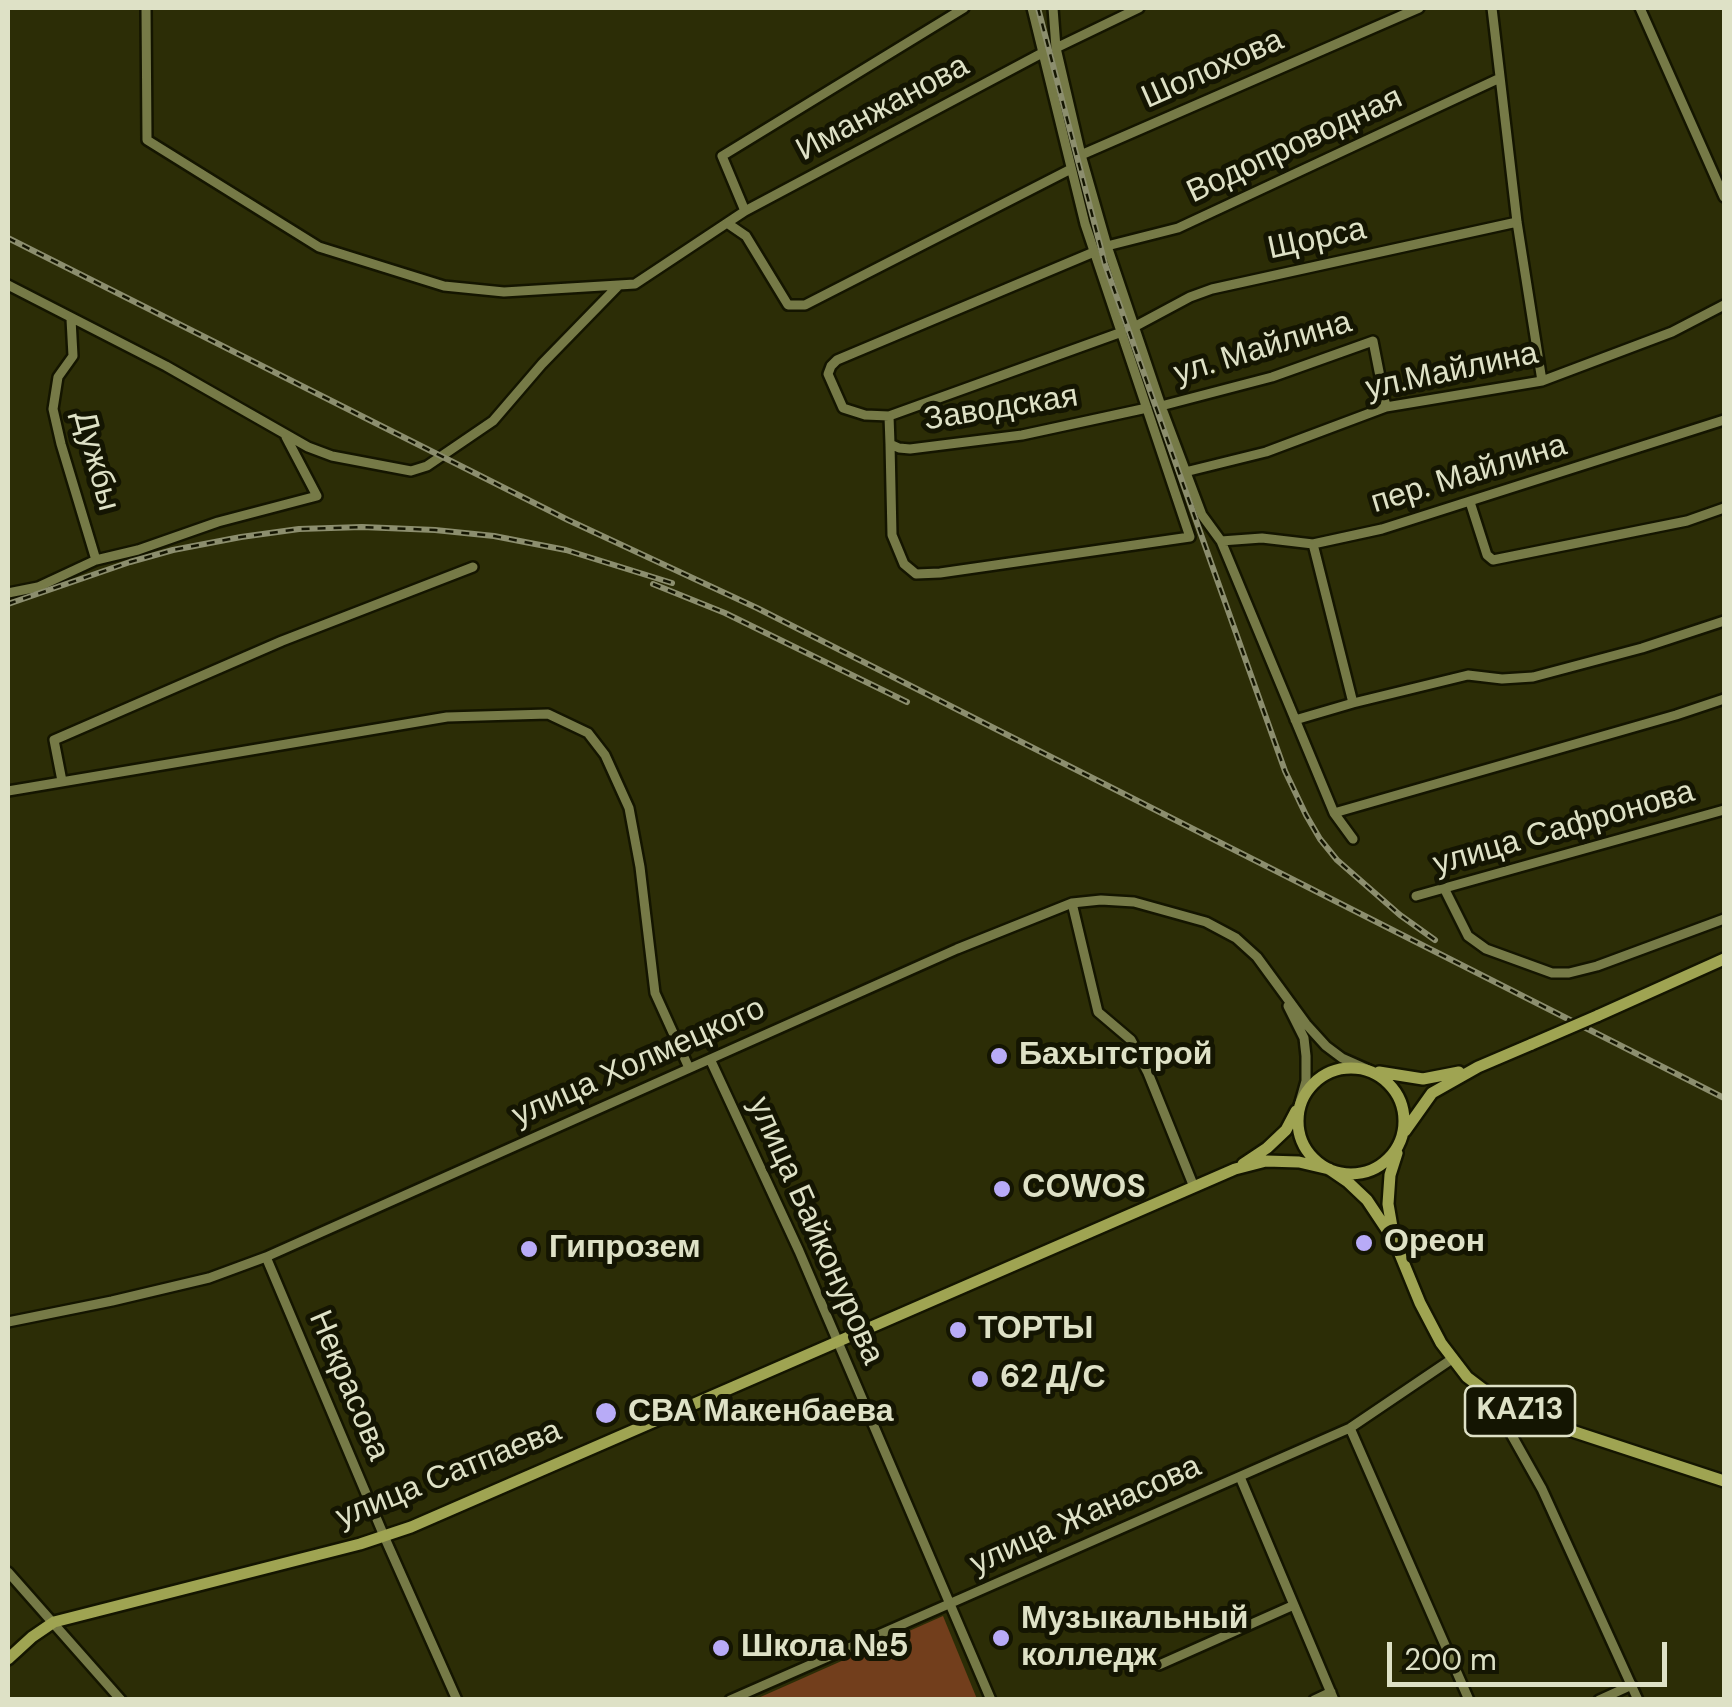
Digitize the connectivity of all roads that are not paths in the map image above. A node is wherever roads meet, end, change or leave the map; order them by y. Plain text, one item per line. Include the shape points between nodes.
1 (146, 8) edge
2 (964, 8) edge
3 (1032, 8) edge
4 (1053, 8) edge
5 (1140, 8) edge
6 (1419, 8) edge
7 (1492, 8) edge
8 (1640, 8) edge
9 (1056, 48) junction
10 (1044, 52) junction
11 (1500, 78) junction
12 (1082, 155) junction
13 (1070, 170) junction
14 (1724, 196) edge
15 (745, 211) junction
16 (1100, 219) junction
17 (1518, 222) junction
18 (727, 223) junction
19 (1085, 224) junction
20 (1107, 246) junction
21 (1094, 252) junction
22 (8, 285) edge
23 (619, 285) junction
24 (1724, 305) edge
25 (71, 318) junction
26 (1134, 327) junction
27 (1122, 332) junction
28 (1542, 381) junction
29 (1161, 406) junction
30 (1386, 407) junction
31 (1147, 408) junction
32 (888, 416) junction
33 (1724, 420) edge
34 (285, 435) junction
35 (890, 444) junction
36 (1185, 472) junction
37 (1470, 502) junction
38 (1724, 508) edge
39 (1221, 541) junction
40 (1313, 544) junction
41 (96, 560) junction
42 (473, 567) dead end
43 (8, 593) edge
44 (1724, 621) edge
45 (1724, 699) edge
46 (1353, 702) junction
47 (1296, 720) junction
48 (62, 781) junction
49 (8, 791) edge
50 (1724, 810) edge
51 (1334, 812) junction
52 (1353, 839) dead end
53 (1444, 888) junction
54 (1416, 896) dead end
55 (1072, 904) junction
56 (1724, 919) edge
57 (1724, 959) edge
58 (1273, 977) junction
59 (710, 1059) junction
60 (1478, 1067) junction
61 (689, 1068) junction
62 (1369, 1070) junction
63 (1299, 1106) junction
64 (1400, 1144) junction
65 (1236, 1169) junction
66 (1328, 1170) junction
67 (1194, 1187) junction
68 (1394, 1242) junction
69 (266, 1257) junction
70 (8, 1322) edge
71 (838, 1342) junction
72 (1452, 1359) junction
73 (1488, 1392) junction
74 (1350, 1428) junction
75 (1240, 1477) junction
76 (1724, 1481) edge
77 (384, 1536) junction
78 (8, 1572) edge
79 (950, 1604) junction
80 (1294, 1605) junction
81 (54, 1622) junction
82 (8, 1659) edge
83 (1160, 1666) dead end
84 (1632, 1685) junction
85 (1332, 1696) edge
86 (121, 1700) edge
87 (457, 1700) edge
88 (730, 1700) edge
89 (992, 1700) edge
90 (1314, 1700) edge
91 (1469, 1700) edge
92 (1598, 1700) edge
93 (1638, 1700) edge

1 - 23 street via 147,140 319,248 444,286 504,292
2 - 15 street via 722,156
3 - 10 street
4 - 9 street
5 - 9 street
6 - 12 street, Шолохова
7 - 11 street
8 - 14 street
9 - 12 street
10 - 13 street
10 - 15 street, Иманжанова
11 - 17 street
11 - 20 street, Водопроводная via 1178,228
12 - 16 street
13 - 18 street via 804,305 788,304 746,236
13 - 19 street
15 - 18 street, Иманжанова
16 - 19 street
16 - 20 street
17 - 26 street, Щорса via 1212,289
17 - 28 street
18 - 23 street, Иманжанова via 635,284
19 - 21 street
20 - 26 street
21 - 27 street
21 - 32 street via 831,366 828,374 843,408
22 - 25 street
23 - 34 street via 493,420 427,466 411,471 350,460
24 - 28 street, ул.Майлина
25 - 34 street
25 - 41 street, Дужбы via 73,356 58,377 53,409
26 - 29 street
27 - 31 street
27 - 32 street
28 - 30 street, ул.Майлина
29 - 30 street, ул. Майлина via 1373,342
29 - 36 street
30 - 36 street, ул.Майлина via 1266,452
31 - 35 street, Заводская via 1022,435 910,449
31 - 35 street via 1190,537 916,574 892,535
32 - 35 street, Заводская
33 - 37 street, пер. Майлина
34 - 41 street via 317,496
36 - 39 street
37 - 38 street via 1493,560 1687,522
37 - 40 street, пер. Майлина
39 - 40 street, пер. Майлина
39 - 47 street
40 - 46 street
41 - 43 street
42 - 48 street via 54,740
44 - 46 street via 1533,677 1468,676
45 - 51 street
46 - 47 street
47 - 51 street
48 - 49 street
48 - 61 street via 447,716 548,714 588,733 629,808 655,992
50 - 53 street, улица Сафронова
51 - 52 street
53 - 54 street, улица Сафронова
53 - 56 street via 1468,936 1552,974 1597,966
55 - 58 street, улица Холмецкого via 1134,902 1206,922 1236,938
55 - 59 street, улица Холмецкого
55 - 67 street via 1098,1012 1130,1040 1148,1072
57 - 60 main road, KAZ13, bridge
58 - 62 street via 1326,1046
58 - 63 street via 1304,1038 1306,1081
59 - 61 street, улица Холмецкого
59 - 71 street, улица Байконурова
60 - 62 main road, KAZ13 via 1423,1080
60 - 64 main road, KAZ13 via 1432,1093
61 - 69 street, улица Холмецкого
62 - 63 main road, KAZ13 via 1328,1072 1310,1085
62 - 64 main road, KAZ13 via 1392,1086 1403,1106
63 - 65 main road via 1286,1130
63 - 66 main road, KAZ13 via 1298,1134
64 - 66 main road, KAZ13 via 1375,1169
64 - 68 main road, KAZ13 via 1388,1204
65 - 66 main road via 1284,1160
65 - 67 main road, улица Сатпаева
66 - 68 main road, KAZ13 via 1367,1200
67 - 71 main road, улица Сатпаева
68 - 72 main road, KAZ13
69 - 70 street, улица Холмецкого via 209,1278
69 - 77 street, Некрасова
71 - 77 main road, улица Сатпаева
71 - 79 street, улица Байконурова
72 - 73 main road, KAZ13
72 - 74 street, улица Жанасова
73 - 76 main road, KAZ13 via 1566,1429
73 - 84 street via 1542,1489
74 - 75 street, улица Жанасова
74 - 91 street
75 - 79 street, улица Жанасова
75 - 80 street
77 - 81 main road, улица Сатпаева
77 - 87 street, Некрасова
78 - 81 street
79 - 88 street, улица Жанасова
79 - 89 street, улица Байконурова
80 - 83 street
80 - 85 street
81 - 82 main road, улица Сатпаева
81 - 86 street
84 - 92 street
84 - 93 street
85 - 90 street

